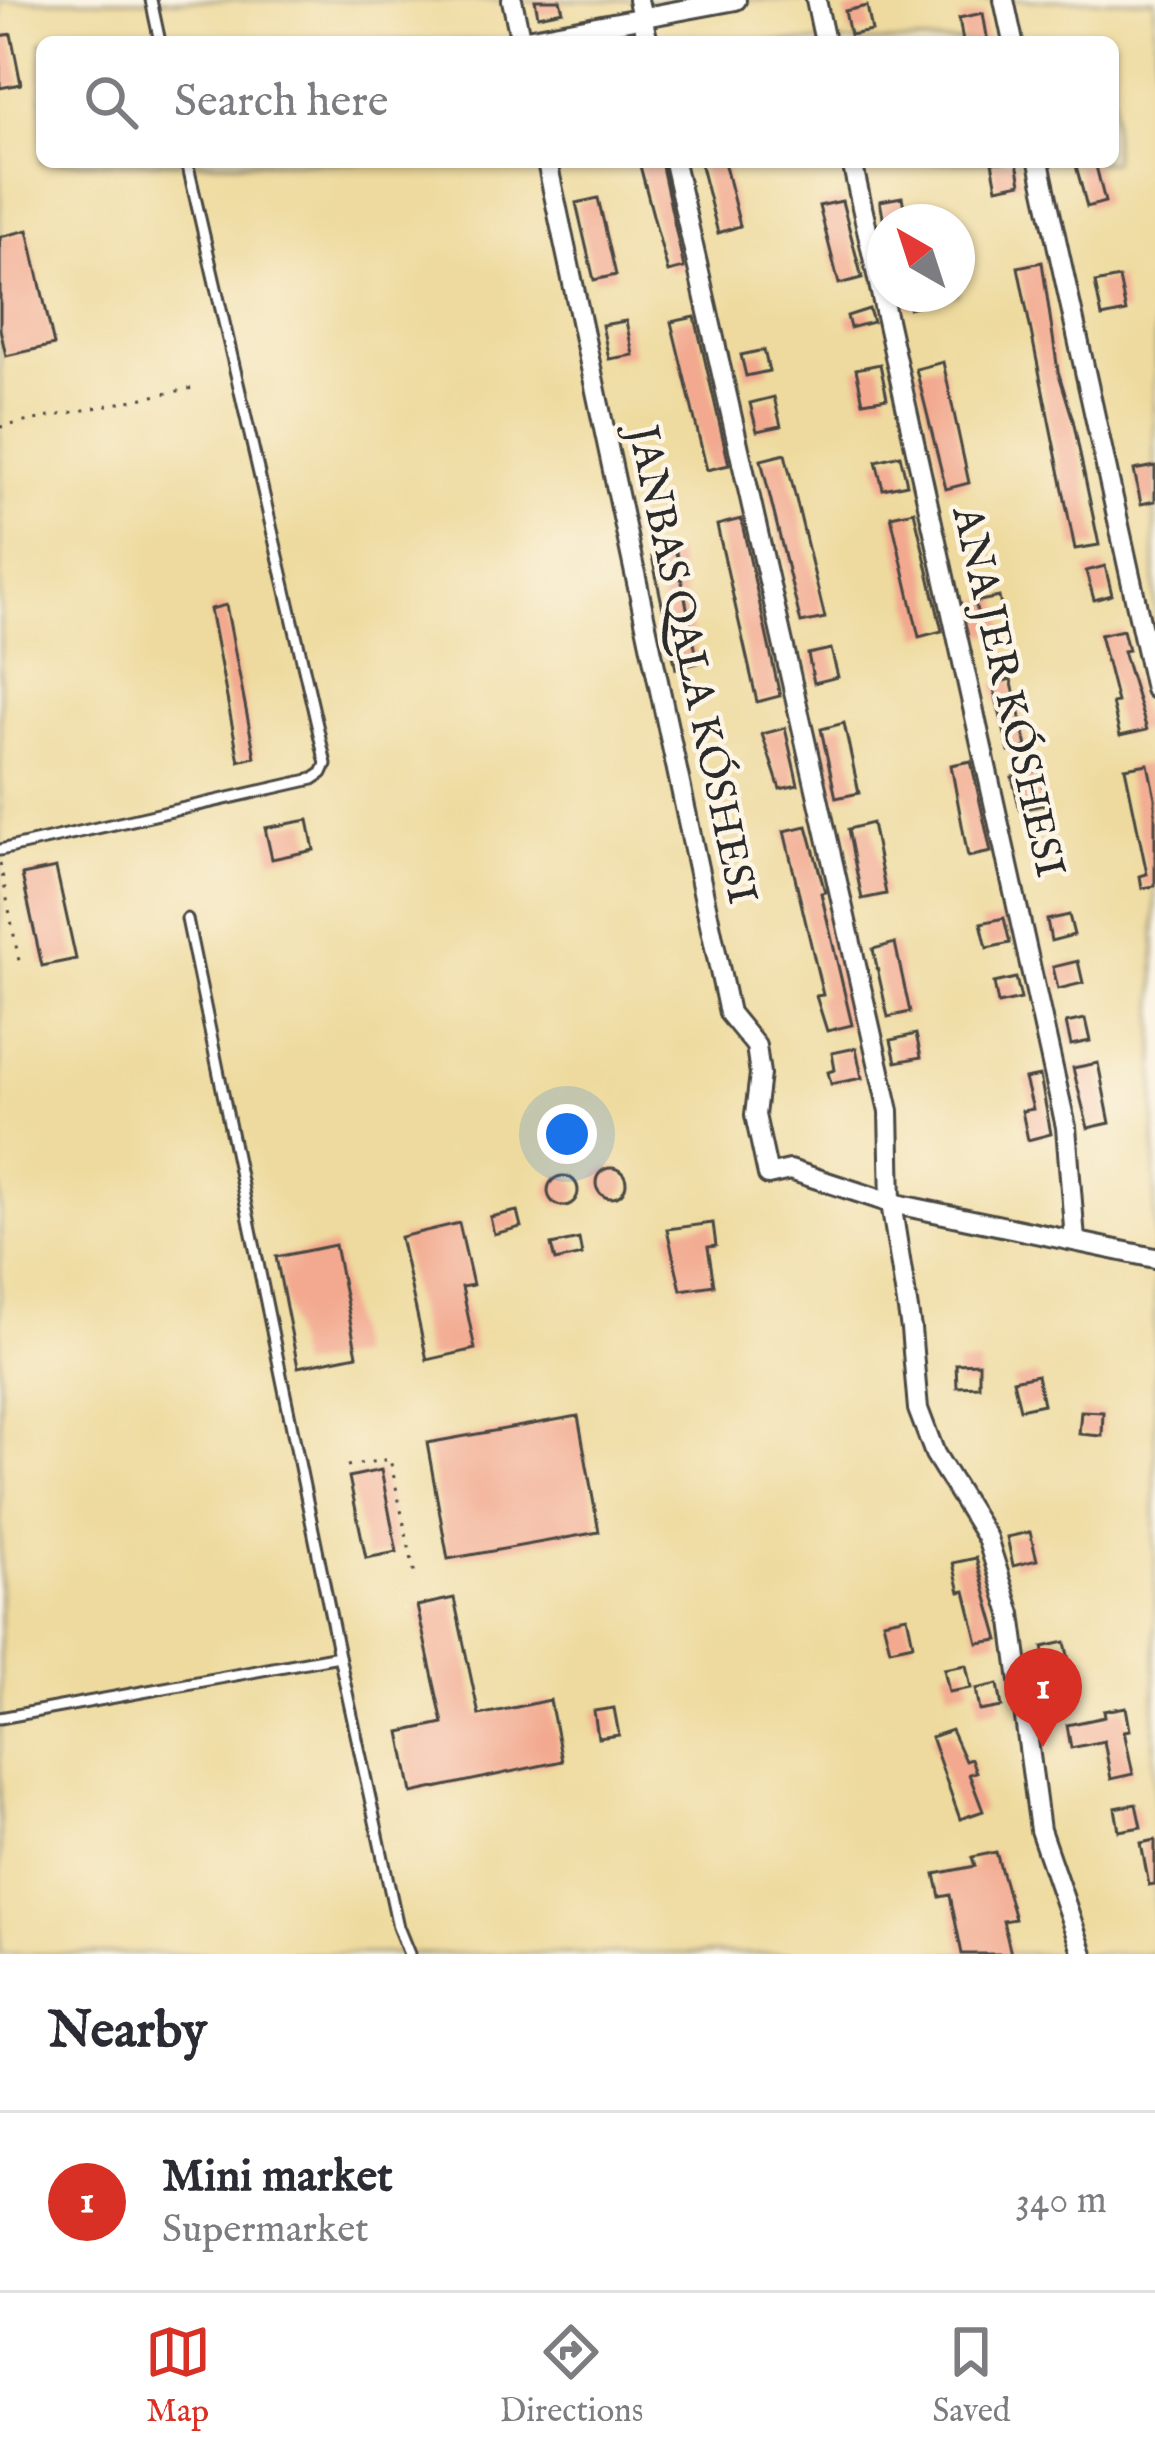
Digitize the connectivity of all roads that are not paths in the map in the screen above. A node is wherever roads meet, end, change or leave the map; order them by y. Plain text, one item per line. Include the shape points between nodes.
1 (151, 0) edge
2 (512, 0) edge
3 (736, 0) edge
4 (815, 0) edge
5 (1004, 0) edge
6 (640, 9) edge
7 (159, 36) edge
8 (520, 36) edge
9 (540, 36) edge
10 (824, 36) edge
11 (1012, 36) edge
12 (189, 168) edge
13 (548, 168) edge
14 (675, 168) edge
15 (853, 168) edge
16 (1040, 168) edge
17 (1155, 689) edge
18 (0, 850) edge
19 (187, 919) dead end
20 (891, 1203) junction
21 (1075, 1240) junction
22 (1155, 1258) edge
23 (339, 1656) junction
24 (0, 1718) edge
25 (1079, 1945) edge
26 (409, 1954) edge

1 - 7 lane
2 - 8 street
3 - 6 street
4 - 10 street
5 - 11 street
6 - 9 street
12 - 18 lane via 326,764 313,778
13 - 20 street, JANBAS QALA KÓSHESI via 729,1013 756,1046 755,1115 767,1175 790,1170
14 - 20 street via 889,1111
15 - 21 street, ANA JER KÓSHESI via 1066,1126
16 - 17 street
19 - 23 lane
20 - 21 street
20 - 25 street via 918,1409 935,1454 987,1538 1011,1614 1040,1830
21 - 22 street
23 - 24 lane
23 - 26 lane

